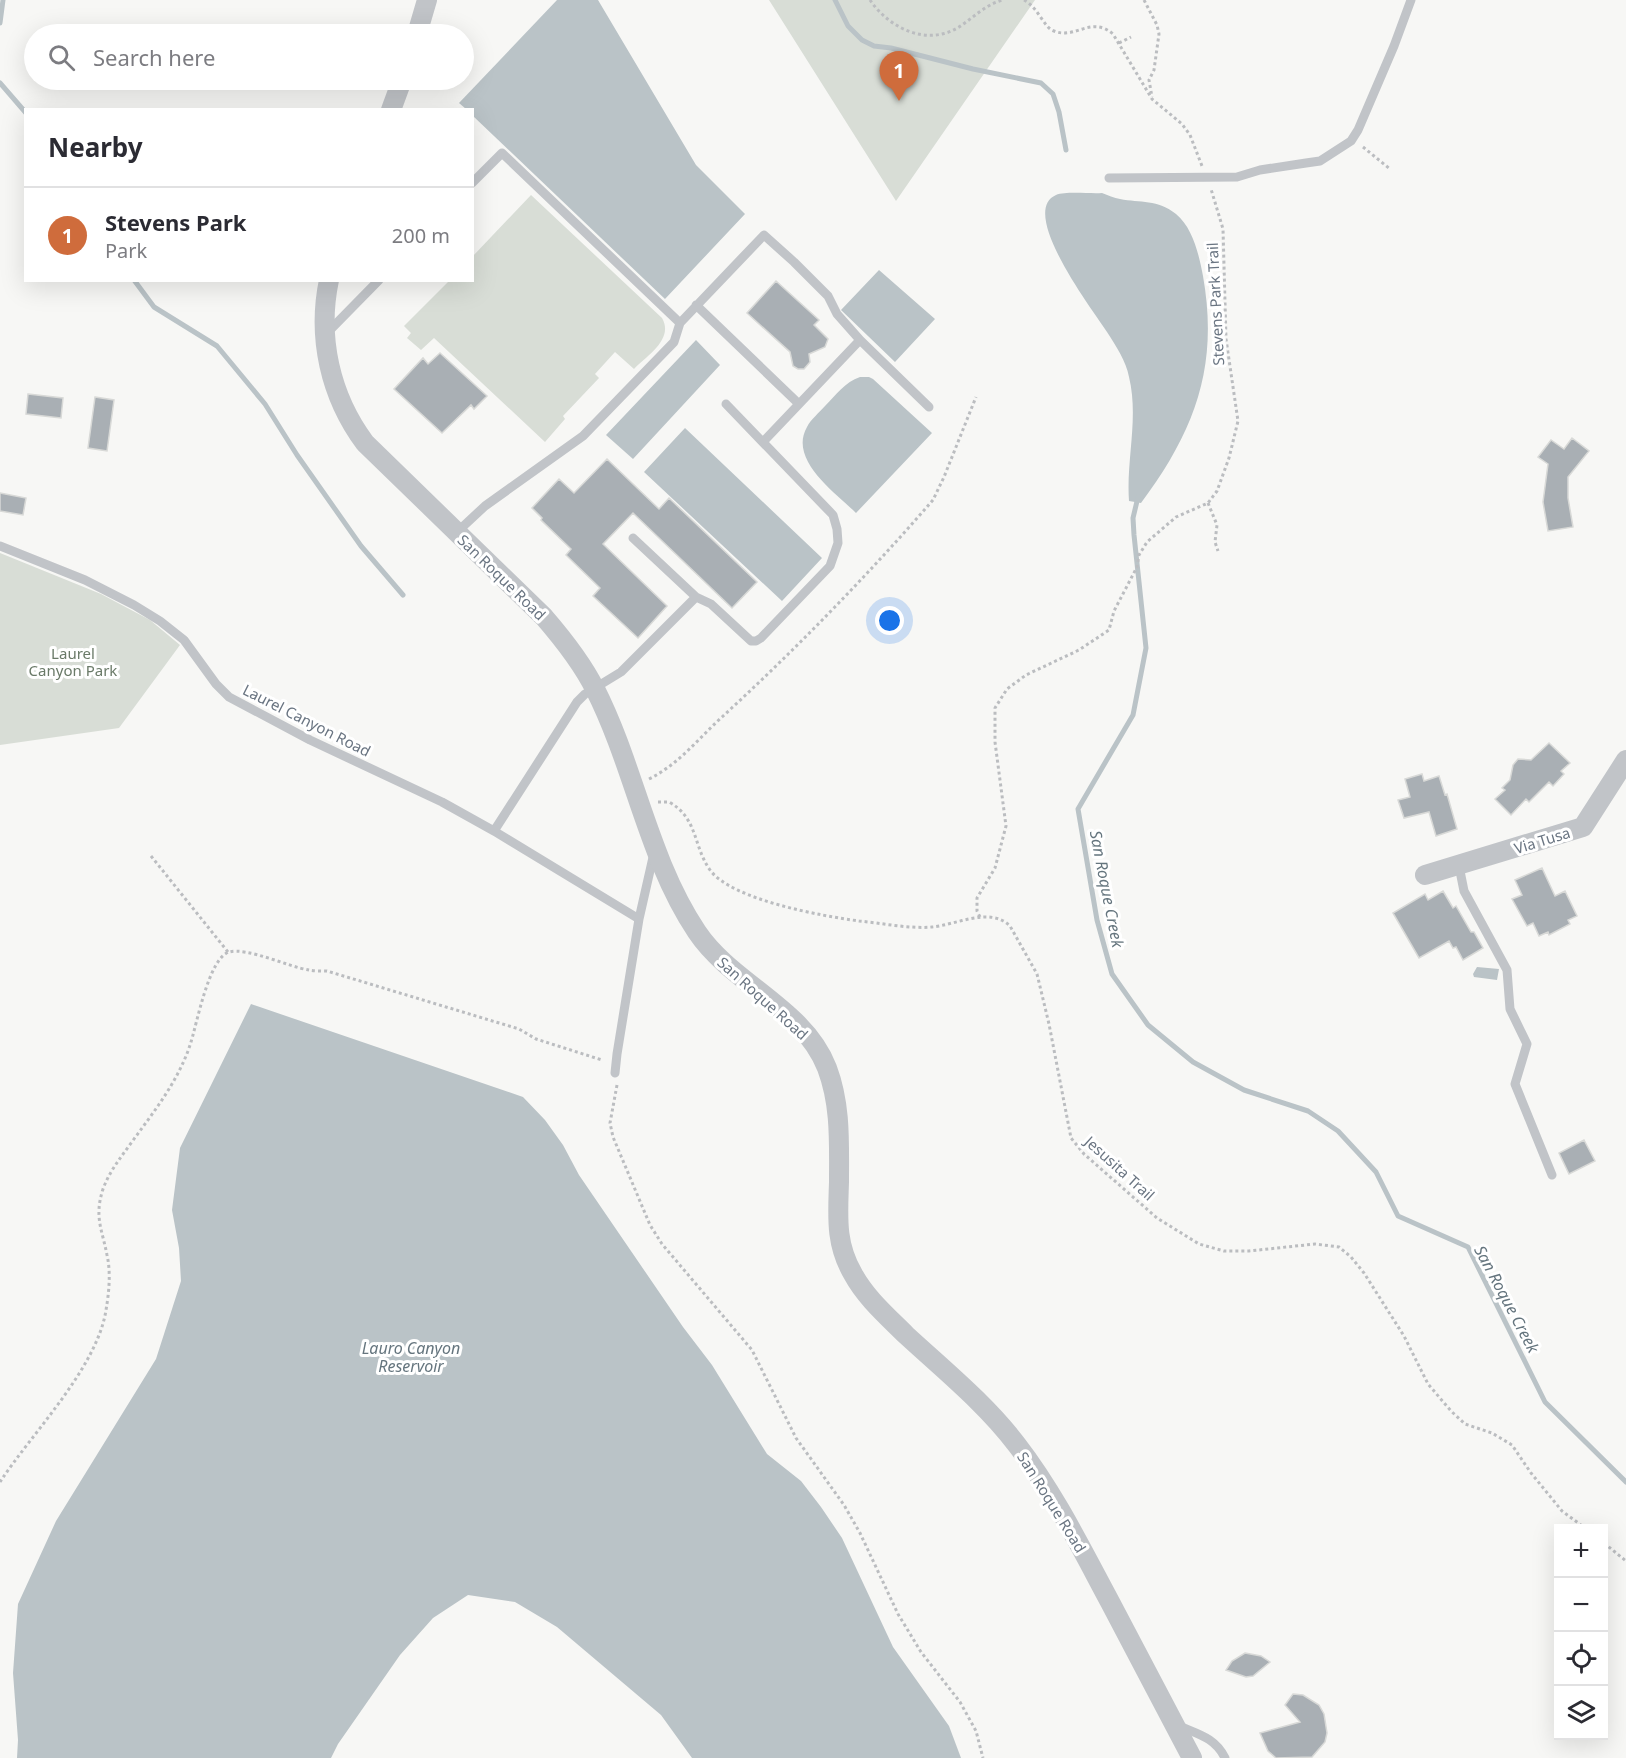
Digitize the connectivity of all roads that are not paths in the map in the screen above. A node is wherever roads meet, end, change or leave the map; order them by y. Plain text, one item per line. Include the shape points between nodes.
1 (427, 0) edge
2 (1411, 0) edge
3 (420, 24) edge
4 (398, 90) edge
5 (392, 108) edge
6 (1109, 178) dead end
7 (474, 181) edge
8 (329, 282) edge
9 (377, 282) edge
10 (696, 305) junction
11 (680, 323) junction
12 (325, 335) junction
13 (860, 340) junction
14 (726, 404) dead end
15 (799, 404) junction
16 (929, 407) dead end
17 (763, 442) junction
18 (456, 533) junction
19 (633, 538) dead end
20 (0, 546) edge
21 (696, 597) junction
22 (595, 688) junction
23 (1626, 760) edge
24 (494, 831) junction
25 (655, 848) junction
26 (1460, 866) junction
27 (1425, 875) dead end
28 (639, 919) junction
29 (615, 1069) road end
30 (1552, 1175) dead end
31 (1174, 1724) junction
32 (1192, 1758) edge
33 (1225, 1758) edge

1 - 3 street
2 - 6 lane via 1351,141 1320,160 1237,177
4 - 5 street
7 - 11 lane via 502,153
8 - 12 street, San Roque Road
9 - 12 lane
10 - 11 lane
10 - 13 lane via 764,235 828,296 837,314
10 - 15 lane
11 - 18 lane via 674,342 583,436 485,506
12 - 18 street, San Roque Road via 329,368 339,398 359,435
13 - 15 lane
13 - 16 lane
14 - 17 lane
15 - 17 lane
17 - 21 lane via 833,515 836,554 830,567 756,641 751,641 711,604
18 - 22 street, San Roque Road via 544,617
19 - 21 lane
20 - 24 lane, Laurel Canyon Road via 85,580 160,621 184,640 229,697
21 - 22 lane via 621,672
22 - 24 lane via 578,702
22 - 25 street, San Roque Road
23 - 26 street, Via Tusa via 1583,827
24 - 28 lane, Laurel Canyon Road
25 - 28 lane
25 - 31 street, San Roque Road via 677,899 705,942 718,958 794,1022 821,1053 838,1112 837,1230 854,1276 876,1306 1014,1441 1041,1478
26 - 27 street, Via Tusa
26 - 30 lane via 1464,891 1507,970 1510,1009 1527,1044 1515,1084
28 - 29 lane
31 - 32 street, San Roque Road
31 - 33 lane via 1212,1740

